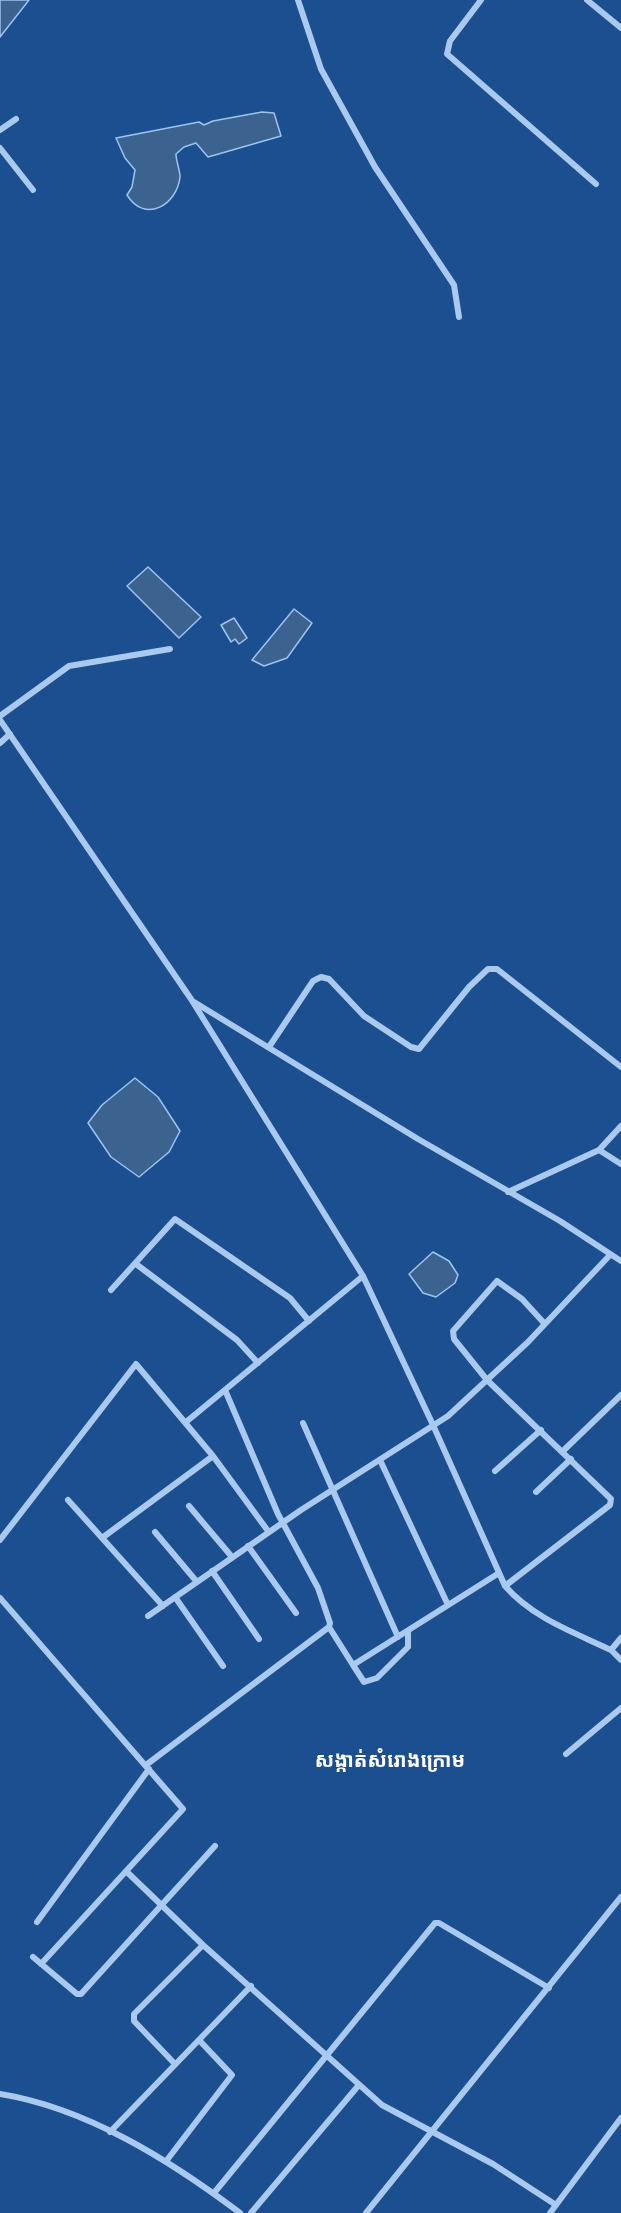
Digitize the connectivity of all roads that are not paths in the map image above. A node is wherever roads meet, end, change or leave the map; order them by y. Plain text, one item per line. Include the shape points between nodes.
1 (298, 0) edge
2 (481, 0) edge
3 (587, 0) edge
4 (621, 28) edge
5 (16, 119) dead end
6 (0, 130) edge
7 (0, 148) edge
8 (596, 184) dead end
9 (33, 190) dead end
10 (459, 317) dead end
11 (170, 649) dead end
12 (0, 718) edge
13 (10, 734) junction
14 (0, 743) edge
15 (191, 999) junction
16 (268, 1047) junction
17 (621, 1067) edge
18 (621, 1126) edge
19 (599, 1150) junction
20 (621, 1164) edge
21 (508, 1192) junction
22 (610, 1255) junction
23 (621, 1261) edge
24 (136, 1264) junction
25 (363, 1276) junction
26 (111, 1290) dead end
27 (309, 1321) junction
28 (544, 1323) junction
29 (258, 1363) junction
30 (487, 1380) junction
31 (225, 1390) junction
32 (621, 1395) edge
33 (186, 1422) junction
34 (303, 1423) dead end
35 (433, 1425) junction
36 (541, 1430) junction
37 (563, 1451) junction
38 (213, 1456) junction
39 (571, 1459) junction
40 (380, 1460) junction
41 (495, 1471) dead end
42 (332, 1490) junction
43 (536, 1492) dead end
44 (68, 1500) dead end
45 (189, 1506) dead end
46 (283, 1522) junction
47 (268, 1531) junction
48 (155, 1532) dead end
49 (102, 1538) junction
50 (0, 1540) edge
51 (248, 1546) junction
52 (232, 1557) junction
53 (212, 1571) junction
54 (499, 1573) junction
55 (197, 1582) junction
56 (505, 1586) junction
57 (176, 1597) junction
58 (0, 1598) edge
59 (448, 1605) junction
60 (163, 1606) junction
61 (296, 1613) dead end
62 (148, 1616) dead end
63 (329, 1627) junction
64 (408, 1632) junction
65 (398, 1637) junction
66 (621, 1638) edge
67 (259, 1639) dead end
68 (611, 1650) junction
69 (621, 1660) edge
70 (353, 1665) junction
71 (223, 1666) dead end
72 (621, 1708) edge
73 (566, 1754) dead end
74 (148, 1767) junction
75 (215, 1846) dead end
76 (127, 1872) junction
77 (621, 1897) edge
78 (162, 1904) junction
79 (37, 1922) dead end
80 (203, 1945) junction
81 (33, 1958) dead end
82 (40, 1964) junction
83 (251, 1986) junction
84 (549, 1988) junction
85 (199, 2040) junction
86 (328, 2057) junction
87 (174, 2062) junction
88 (358, 2086) junction
89 (0, 2094) edge
90 (621, 2118) edge
91 (434, 2131) junction
92 (110, 2132) junction
93 (167, 2160) junction
94 (214, 2193) junction
95 (556, 2205) junction
96 (240, 2213) edge
97 (252, 2213) edge
98 (366, 2213) edge
99 (550, 2213) edge

1 - 10 street via 321,69 375,167 454,285
2 - 8 street via 450,41 447,54
3 - 4 street
5 - 6 street
7 - 9 street
11 - 12 street via 69,666
12 - 13 street
13 - 14 street
13 - 15 street
15 - 16 street
15 - 25 street
16 - 17 street via 313,981 321,976 329,979 364,1016 419,1049 468,987 488,969 497,969
16 - 21 street
18 - 19 street
19 - 20 street
19 - 21 street
21 - 22 street
22 - 23 street
22 - 28 street
24 - 26 street
24 - 27 street via 175,1219 290,1298
24 - 29 street via 237,1340
25 - 27 street
25 - 35 street
27 - 29 street
28 - 30 street
28 - 30 street via 506,1285 497,1281 488,1288 453,1331 460,1348
29 - 31 street
30 - 35 street
30 - 36 street
31 - 33 street
31 - 46 street
32 - 37 street
33 - 38 street
33 - 50 street via 136,1364
34 - 42 street
35 - 40 street
35 - 54 street
36 - 37 street
36 - 41 street
37 - 39 street
38 - 47 street
38 - 49 street
39 - 43 street
39 - 56 street via 611,1499 610,1505
40 - 42 street
40 - 59 street
42 - 46 street
42 - 65 street
44 - 49 street
45 - 52 street
46 - 47 street
46 - 63 street via 318,1588 331,1620
47 - 51 street
48 - 55 street
49 - 60 street
51 - 52 street
51 - 61 street
52 - 53 street
53 - 55 street
53 - 67 street
54 - 56 street
54 - 59 street
55 - 57 street
56 - 68 street via 533,1613
57 - 60 street
57 - 71 street
58 - 74 street
59 - 64 street
60 - 62 street
63 - 70 street
63 - 74 street
64 - 65 street
64 - 70 street via 408,1647 377,1678 364,1682
65 - 70 street
66 - 68 street
68 - 69 street
72 - 73 street
74 - 76 street via 183,1809
74 - 79 street
75 - 78 street
76 - 78 street
76 - 82 street
77 - 84 street
78 - 80 street
78 - 82 street via 81,1994
80 - 83 street
80 - 87 street via 134,2014 134,2021
81 - 82 street
83 - 85 street
83 - 86 street
84 - 86 street via 435,1923
84 - 91 street
85 - 87 street
85 - 93 street via 232,2075
86 - 88 street
86 - 94 street
87 - 92 street
88 - 91 street via 382,2105
88 - 97 street
89 - 92 street via 38,2101
90 - 95 street
91 - 95 street
91 - 98 street
92 - 93 street
93 - 94 street
94 - 96 street
95 - 99 street

